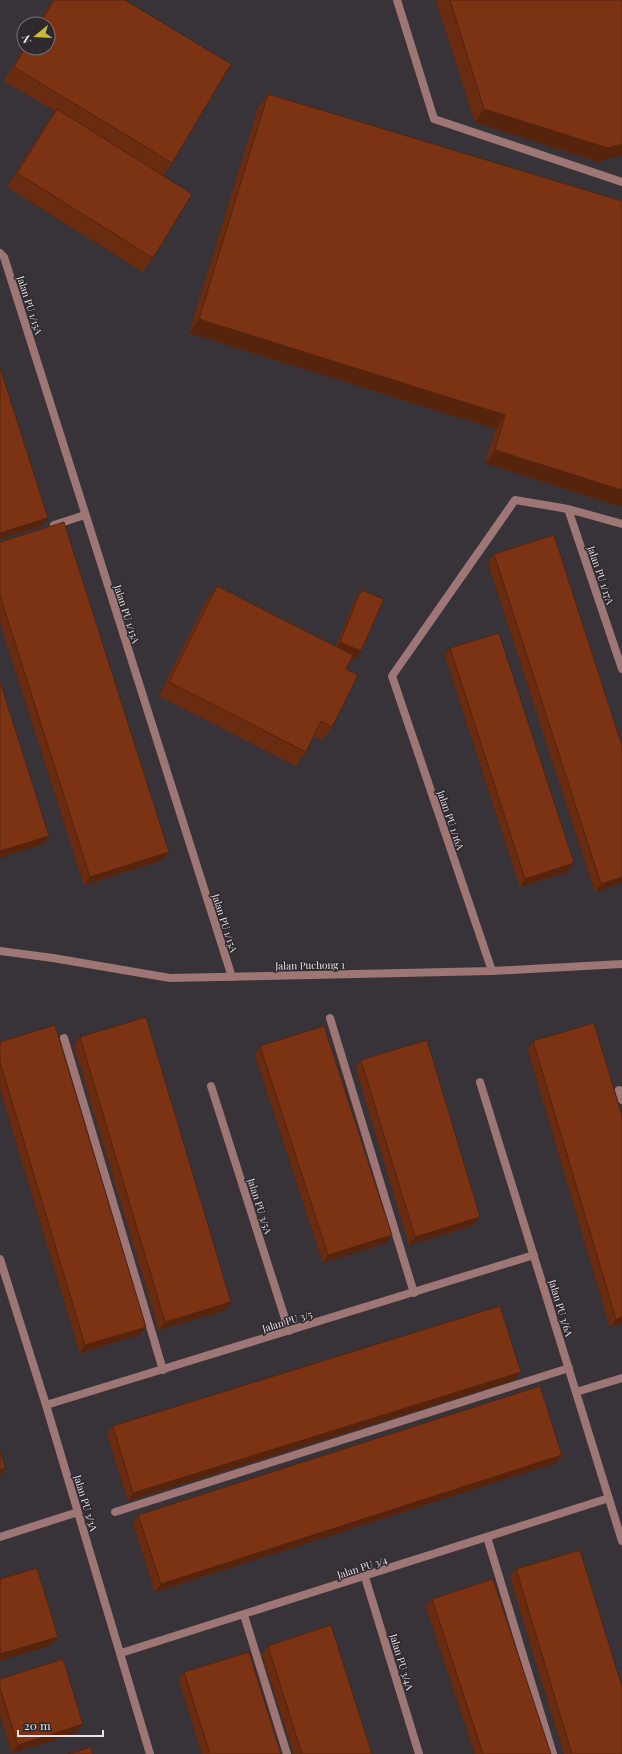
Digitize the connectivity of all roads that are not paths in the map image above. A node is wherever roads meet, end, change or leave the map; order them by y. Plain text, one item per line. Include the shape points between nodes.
1 (397, 0) edge
2 (622, 182) edge
3 (2, 255) edge
4 (568, 509) junction
5 (85, 515) junction
6 (622, 524) edge
7 (43, 529) edge
8 (622, 669) edge
9 (0, 951) edge
10 (622, 964) edge
11 (492, 971) junction
12 (232, 977) junction
13 (330, 1018) dead end
14 (64, 1038) dead end
15 (480, 1082) dead end
16 (211, 1086) dead end
17 (619, 1090) dead end
18 (622, 1100) edge
19 (534, 1255) junction
20 (0, 1259) edge
21 (414, 1293) junction
22 (289, 1331) junction
23 (569, 1368) junction
24 (163, 1370) junction
25 (622, 1378) edge
26 (576, 1392) junction
27 (46, 1405) junction
28 (609, 1498) junction
29 (78, 1512) junction
30 (115, 1512) dead end
31 (0, 1537) edge
32 (487, 1537) junction
33 (622, 1541) edge
34 (365, 1577) junction
35 (244, 1615) junction
36 (121, 1654) junction
37 (150, 1754) edge
38 (287, 1754) edge
39 (419, 1754) edge
40 (553, 1754) edge

1 - 2 street via 434,119
3 - 5 street, Jalan PU 1/15A
4 - 6 street
4 - 8 street, Jalan PU 1/17A
4 - 11 street, Jalan PU 1/16A via 515,500 392,676
5 - 7 street
5 - 12 street, Jalan PU 1/15A
9 - 12 street, Jalan Puchong 1 via 170,978
10 - 11 street, Jalan Puchong 1
11 - 12 street, Jalan Puchong 1
13 - 21 street
14 - 24 street
15 - 19 street, Jalan PU 3/6A
16 - 22 street, Jalan PU 3/5A
17 - 18 street
19 - 21 street, Jalan PU 3/5
19 - 23 street, Jalan PU 3/6A
20 - 27 street, Jalan PU 3/3A
21 - 22 street, Jalan PU 3/5
22 - 24 street, Jalan PU 3/5
23 - 26 street, Jalan PU 3/6A
23 - 30 street
24 - 27 street, Jalan PU 3/5
25 - 26 street
26 - 28 street, Jalan PU 3/6A
27 - 29 street, Jalan PU 3/3A
28 - 32 street, Jalan PU 3/4
28 - 33 street, Jalan PU 3/6A
29 - 31 street
29 - 36 street, Jalan PU 3/3A
32 - 34 street, Jalan PU 3/4
32 - 40 street
34 - 35 street, Jalan PU 3/4
34 - 39 street, Jalan PU 3/4A
35 - 36 street, Jalan PU 3/4
35 - 38 street
36 - 37 street, Jalan PU 3/3A

